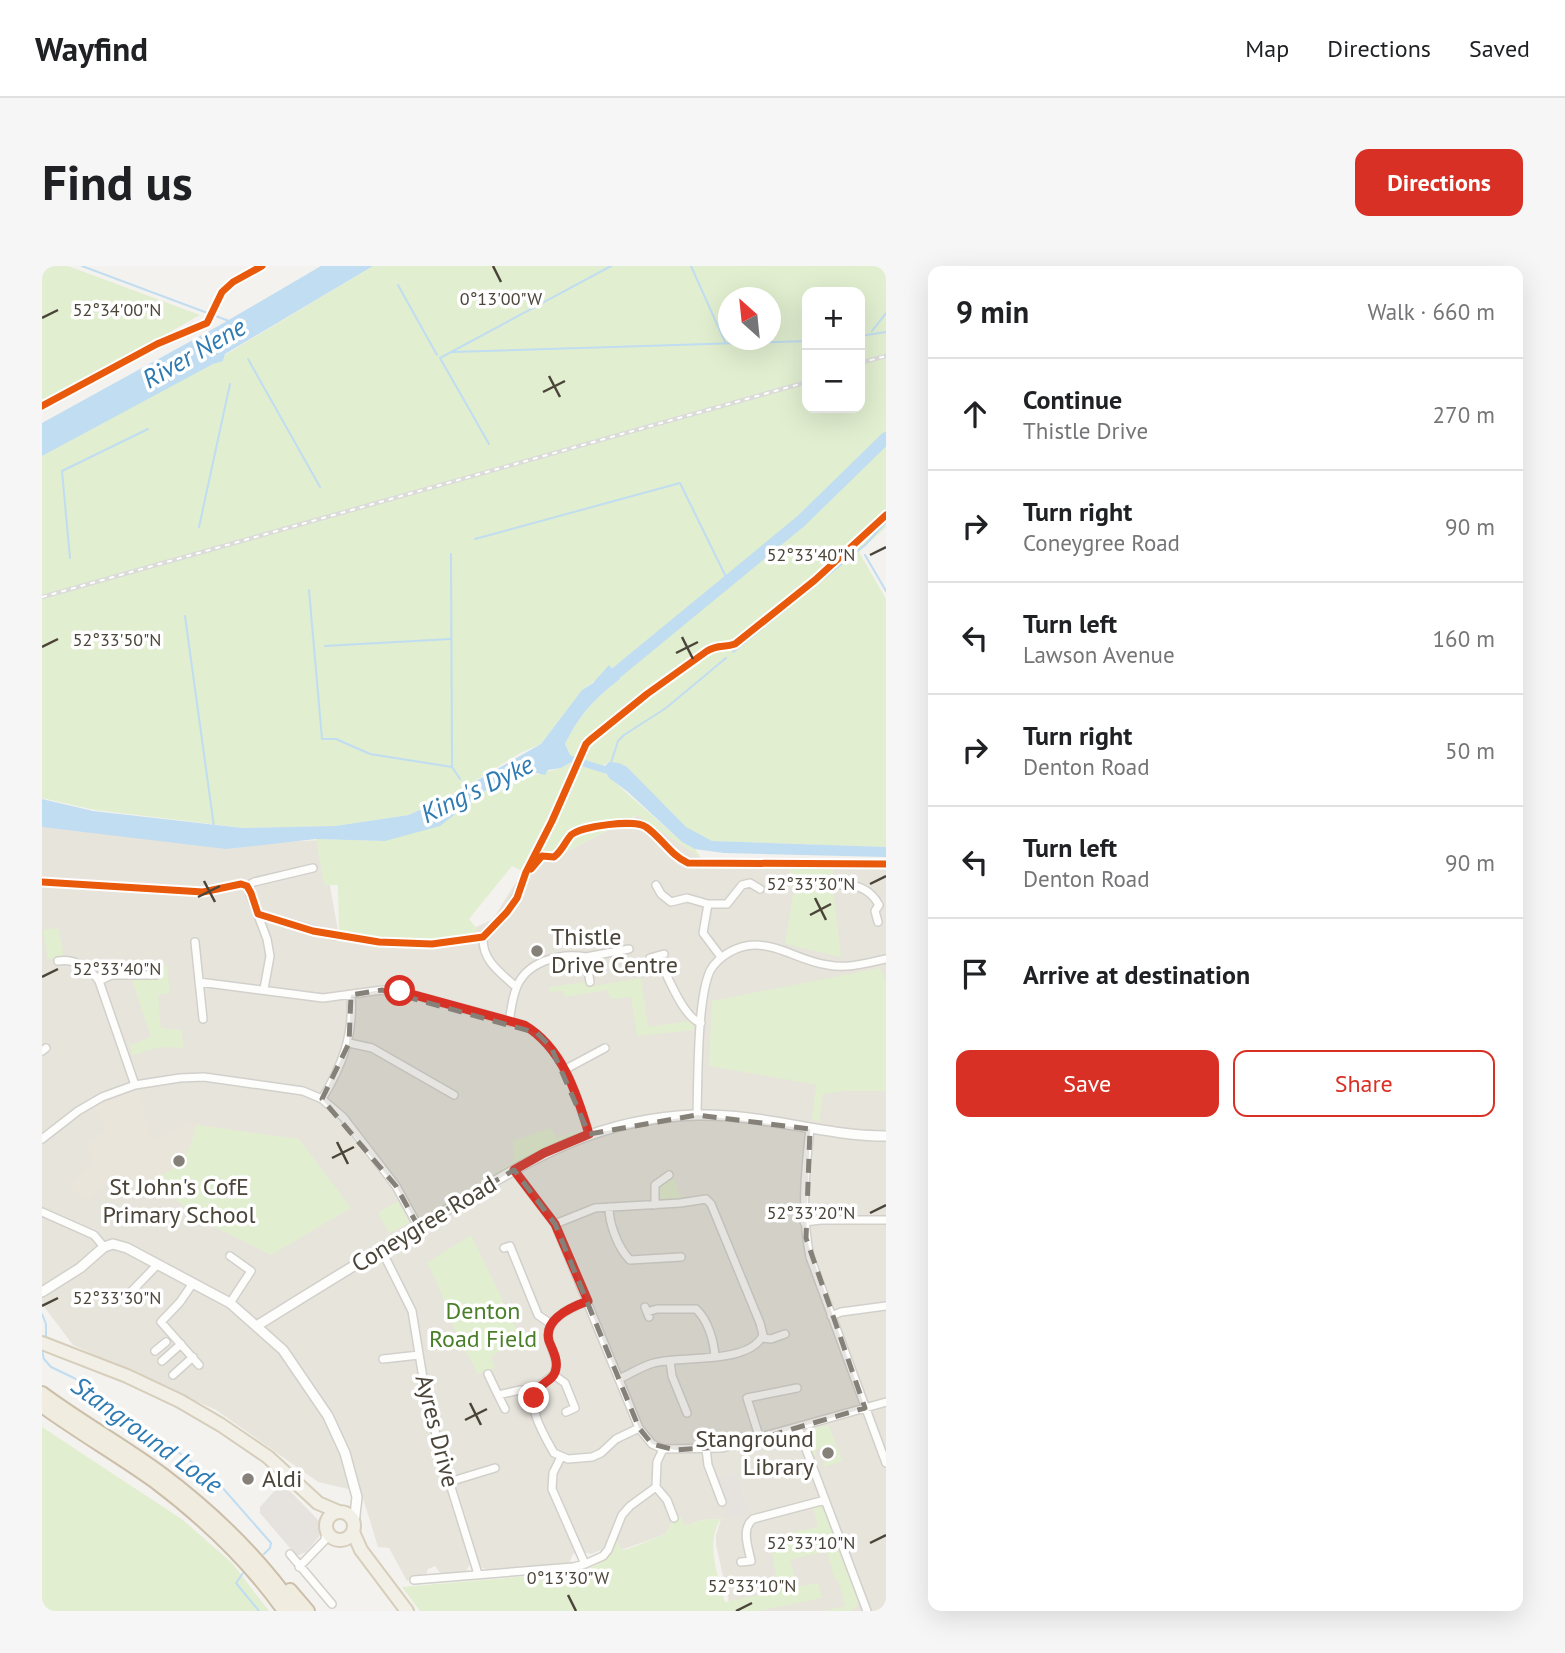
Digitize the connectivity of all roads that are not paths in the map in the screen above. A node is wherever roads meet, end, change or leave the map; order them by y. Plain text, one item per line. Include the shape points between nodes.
1 (313, 869) dead end
2 (526, 872) dead end
3 (42, 882) edge
4 (656, 885) dead end
5 (841, 885) dead end
6 (247, 886) junction
7 (760, 889) dead end
8 (708, 904) junction
9 (883, 904) edge
10 (258, 914) junction
11 (878, 922) dead end
12 (335, 936) dead end
13 (195, 942) dead end
14 (629, 949) dead end
15 (657, 956) dead end
16 (586, 957) junction
17 (721, 957) junction
18 (886, 959) edge
19 (58, 961) dead end
20 (156, 975) dead end
21 (99, 981) junction
22 (199, 982) junction
23 (590, 982) dead end
24 (516, 987) junction
25 (264, 989) junction
26 (351, 995) junction
27 (203, 1019) dead end
28 (509, 1022) junction
29 (701, 1023) junction
30 (349, 1043) junction
31 (605, 1048) dead end
32 (564, 1070) junction
33 (135, 1085) junction
34 (454, 1095) dead end
35 (322, 1099) junction
36 (697, 1115) junction
37 (810, 1129) junction
38 (589, 1134) junction
39 (886, 1136) edge
40 (42, 1139) edge
41 (514, 1170) junction
42 (669, 1175) dead end
43 (655, 1205) junction
44 (608, 1208) junction
45 (42, 1212) edge
46 (886, 1220) edge
47 (804, 1223) junction
48 (555, 1224) junction
49 (418, 1226) junction
50 (104, 1247) junction
51 (504, 1248) dead end
52 (381, 1249) junction
53 (230, 1256) dead end
54 (681, 1257) dead end
55 (157, 1265) junction
56 (193, 1283) junction
57 (42, 1292) edge
58 (128, 1295) dead end
59 (588, 1301) junction
60 (230, 1303) junction
61 (886, 1306) edge
62 (647, 1312) dead end
63 (831, 1316) junction
64 (551, 1324) junction
65 (258, 1325) junction
66 (785, 1334) dead end
67 (762, 1338) junction
68 (170, 1339) junction
69 (42, 1343) edge
70 (181, 1344) junction
71 (155, 1351) dead end
72 (419, 1354) junction
73 (193, 1357) junction
74 (715, 1357) junction
75 (383, 1359) dead end
76 (162, 1361) dead end
77 (670, 1361) junction
78 (199, 1365) dead end
79 (488, 1374) dead end
80 (173, 1375) dead end
81 (554, 1375) junction
82 (619, 1379) junction
83 (797, 1388) dead end
84 (535, 1392) junction
85 (42, 1393) edge
86 (498, 1395) junction
87 (886, 1402) edge
88 (42, 1406) edge
89 (864, 1408) junction
90 (505, 1409) dead end
91 (565, 1412) dead end
92 (687, 1413) dead end
93 (639, 1428) junction
94 (798, 1428) junction
95 (760, 1439) junction
96 (663, 1449) junction
97 (706, 1449) junction
98 (561, 1457) junction
99 (886, 1463) edge
100 (495, 1468) dead end
101 (449, 1482) junction
102 (656, 1487) junction
103 (357, 1497) junction
104 (825, 1500) junction
105 (722, 1502) dead end
106 (318, 1503) junction
107 (340, 1512) junction
108 (674, 1518) dead end
109 (353, 1528) junction
110 (330, 1534) junction
111 (361, 1549) junction
112 (290, 1554) dead end
113 (254, 1557) junction
114 (741, 1562) dead end
115 (585, 1564) junction
116 (299, 1567) junction
117 (478, 1574) junction
118 (414, 1580) dead end
119 (332, 1604) dead end
120 (863, 1610) edge
121 (284, 1611) edge
122 (297, 1611) edge
123 (308, 1611) edge
124 (407, 1611) edge

1 - 6 street
2 - 24 street via 517,898 483,937 482,948 488,961
3 - 6 street via 203,892
4 - 8 street via 671,902 687,898
5 - 9 street via 855,884
6 - 10 street
7 - 8 street via 750,883 742,885 727,904
8 - 17 street via 704,933
9 - 11 street via 875,911
10 - 12 street
10 - 25 street via 270,956
13 - 22 street
14 - 16 street
15 - 29 street via 685,1010
16 - 23 street
16 - 24 street via 553,958 537,964
17 - 18 street via 754,945 830,966
17 - 29 street via 710,971
19 - 21 street via 73,961
20 - 21 street via 111,975
21 - 33 street
22 - 25 street
22 - 27 street
24 - 28 street
25 - 26 street via 323,998
26 - 28 street via 400,991
26 - 30 street
28 - 32 street via 537,1033
29 - 36 street
30 - 34 street via 372,1048
30 - 35 street
31 - 32 street
32 - 38 street via 578,1096
33 - 35 street via 204,1077 303,1091
33 - 40 street via 102,1097
35 - 49 street via 343,1117 388,1175
36 - 37 street, Coneygree Road via 757,1118
36 - 38 street, Coneygree Road
37 - 39 street, Coneygree Road
37 - 47 street
38 - 41 street, Coneygree Road
41 - 48 street
41 - 49 street, Coneygree Road
42 - 43 street via 655,1185
43 - 44 street
43 - 67 street via 706,1199 711,1204 761,1323
44 - 48 street via 586,1210
44 - 54 street via 617,1239 630,1260
45 - 50 street via 94,1235
46 - 47 street
47 - 63 street via 810,1257
48 - 59 street
49 - 52 street, Coneygree Road
50 - 55 street via 122,1246
50 - 57 street
51 - 64 street via 510,1245 538,1315
52 - 65 street, Coneygree Road
52 - 72 street, Ayres Drive via 410,1306
53 - 60 street via 251,1271
55 - 56 street
55 - 58 street
56 - 60 street
56 - 68 street via 161,1322
59 - 64 street
59 - 82 street
60 - 65 street
61 - 63 street
62 - 74 street via 696,1309
63 - 89 street
64 - 81 street via 548,1338 556,1360
65 - 103 street via 283,1350 327,1416 345,1453
66 - 67 street
67 - 74 street via 756,1345
68 - 70 street
68 - 71 street
69 - 106 main road via 151,1387 206,1416 268,1457
70 - 73 street
70 - 76 street
72 - 75 street
72 - 101 street, Ayres Drive
73 - 78 street
73 - 80 street
74 - 77 street
77 - 82 street
77 - 92 street via 679,1405
79 - 86 street
81 - 84 street
81 - 91 street via 565,1383 575,1408
82 - 93 street
83 - 95 street via 747,1398
84 - 86 street
84 - 98 street via 534,1411 551,1448
85 - 113 highway via 161,1474
86 - 90 street
87 - 89 street
88 - 121 highway via 184,1504 246,1564
89 - 94 street
89 - 99 street
93 - 96 street
93 - 98 street via 592,1457
94 - 95 street
94 - 104 street
95 - 97 street
96 - 97 street
96 - 102 street via 657,1462
97 - 105 street
98 - 115 street via 552,1489
100 - 101 street
101 - 117 street, Ayres Drive
102 - 108 street
102 - 115 street via 622,1515 603,1556
103 - 107 street via 353,1509
103 - 109 street
104 - 114 street via 753,1518 746,1530 751,1560
104 - 120 street
106 - 107 main road
106 - 110 main road
107 - 109 main road via 349,1516
107 - 110 main road via 331,1516
109 - 110 main road via 347,1538
109 - 111 main road
110 - 111 main road
110 - 116 street
111 - 124 main road
112 - 116 street
113 - 122 highway
113 - 123 highway via 274,1571
115 - 117 street
116 - 119 street
117 - 118 street

